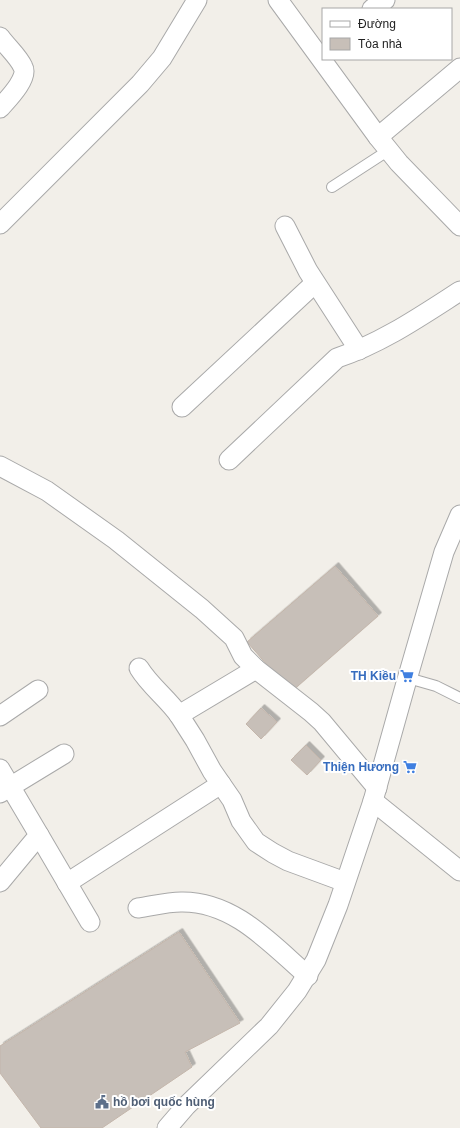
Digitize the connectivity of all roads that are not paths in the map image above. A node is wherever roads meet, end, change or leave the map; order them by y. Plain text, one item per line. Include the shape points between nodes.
1 (197, 0) edge
2 (278, 0) edge
3 (385, 0) edge
4 (373, 8) edge
5 (0, 37) edge
6 (318, 45) edge
7 (328, 60) edge
8 (460, 68) edge
9 (0, 108) edge
10 (383, 144) junction
11 (332, 186) dead end
12 (0, 224) edge
13 (285, 226) dead end
14 (460, 226) edge
15 (315, 283) junction
16 (460, 291) edge
17 (359, 350) junction
18 (182, 408) dead end
19 (228, 460) dead end
20 (0, 466) edge
21 (460, 515) edge
22 (139, 668) dead end
23 (256, 669) junction
24 (408, 678) junction
25 (38, 690) dead end
26 (460, 698) edge
27 (179, 715) junction
28 (0, 716) edge
29 (64, 754) dead end
30 (0, 769) edge
31 (221, 784) junction
32 (5, 790) edge
33 (375, 795) junction
34 (39, 835) junction
35 (460, 871) edge
36 (0, 882) edge
37 (345, 882) junction
38 (67, 883) junction
39 (138, 908) dead end
40 (90, 922) dead end
41 (308, 976) junction
42 (167, 1128) edge

1 - 12 street via 162,58 140,84
2 - 6 street
3 - 4 street
5 - 9 street via 24,68 25,75
7 - 10 street
8 - 10 street
10 - 11 lane
10 - 14 street
13 - 15 street
15 - 17 street
15 - 18 street
16 - 17 street via 408,324
17 - 19 street via 337,358
20 - 23 street via 47,491 116,540 230,634
21 - 24 street via 444,552
22 - 27 street via 146,680
23 - 27 street
23 - 33 street via 322,722
24 - 26 lane via 436,686
24 - 33 street
25 - 28 street
27 - 31 street
29 - 32 street
30 - 32 street
31 - 37 street via 256,842 288,861
31 - 38 street
32 - 34 street
33 - 35 street
33 - 37 street
34 - 36 street
34 - 38 street
37 - 41 street via 327,935
38 - 40 street
39 - 41 street via 181,902 220,908 248,924
41 - 42 street via 269,1026 186,1106

